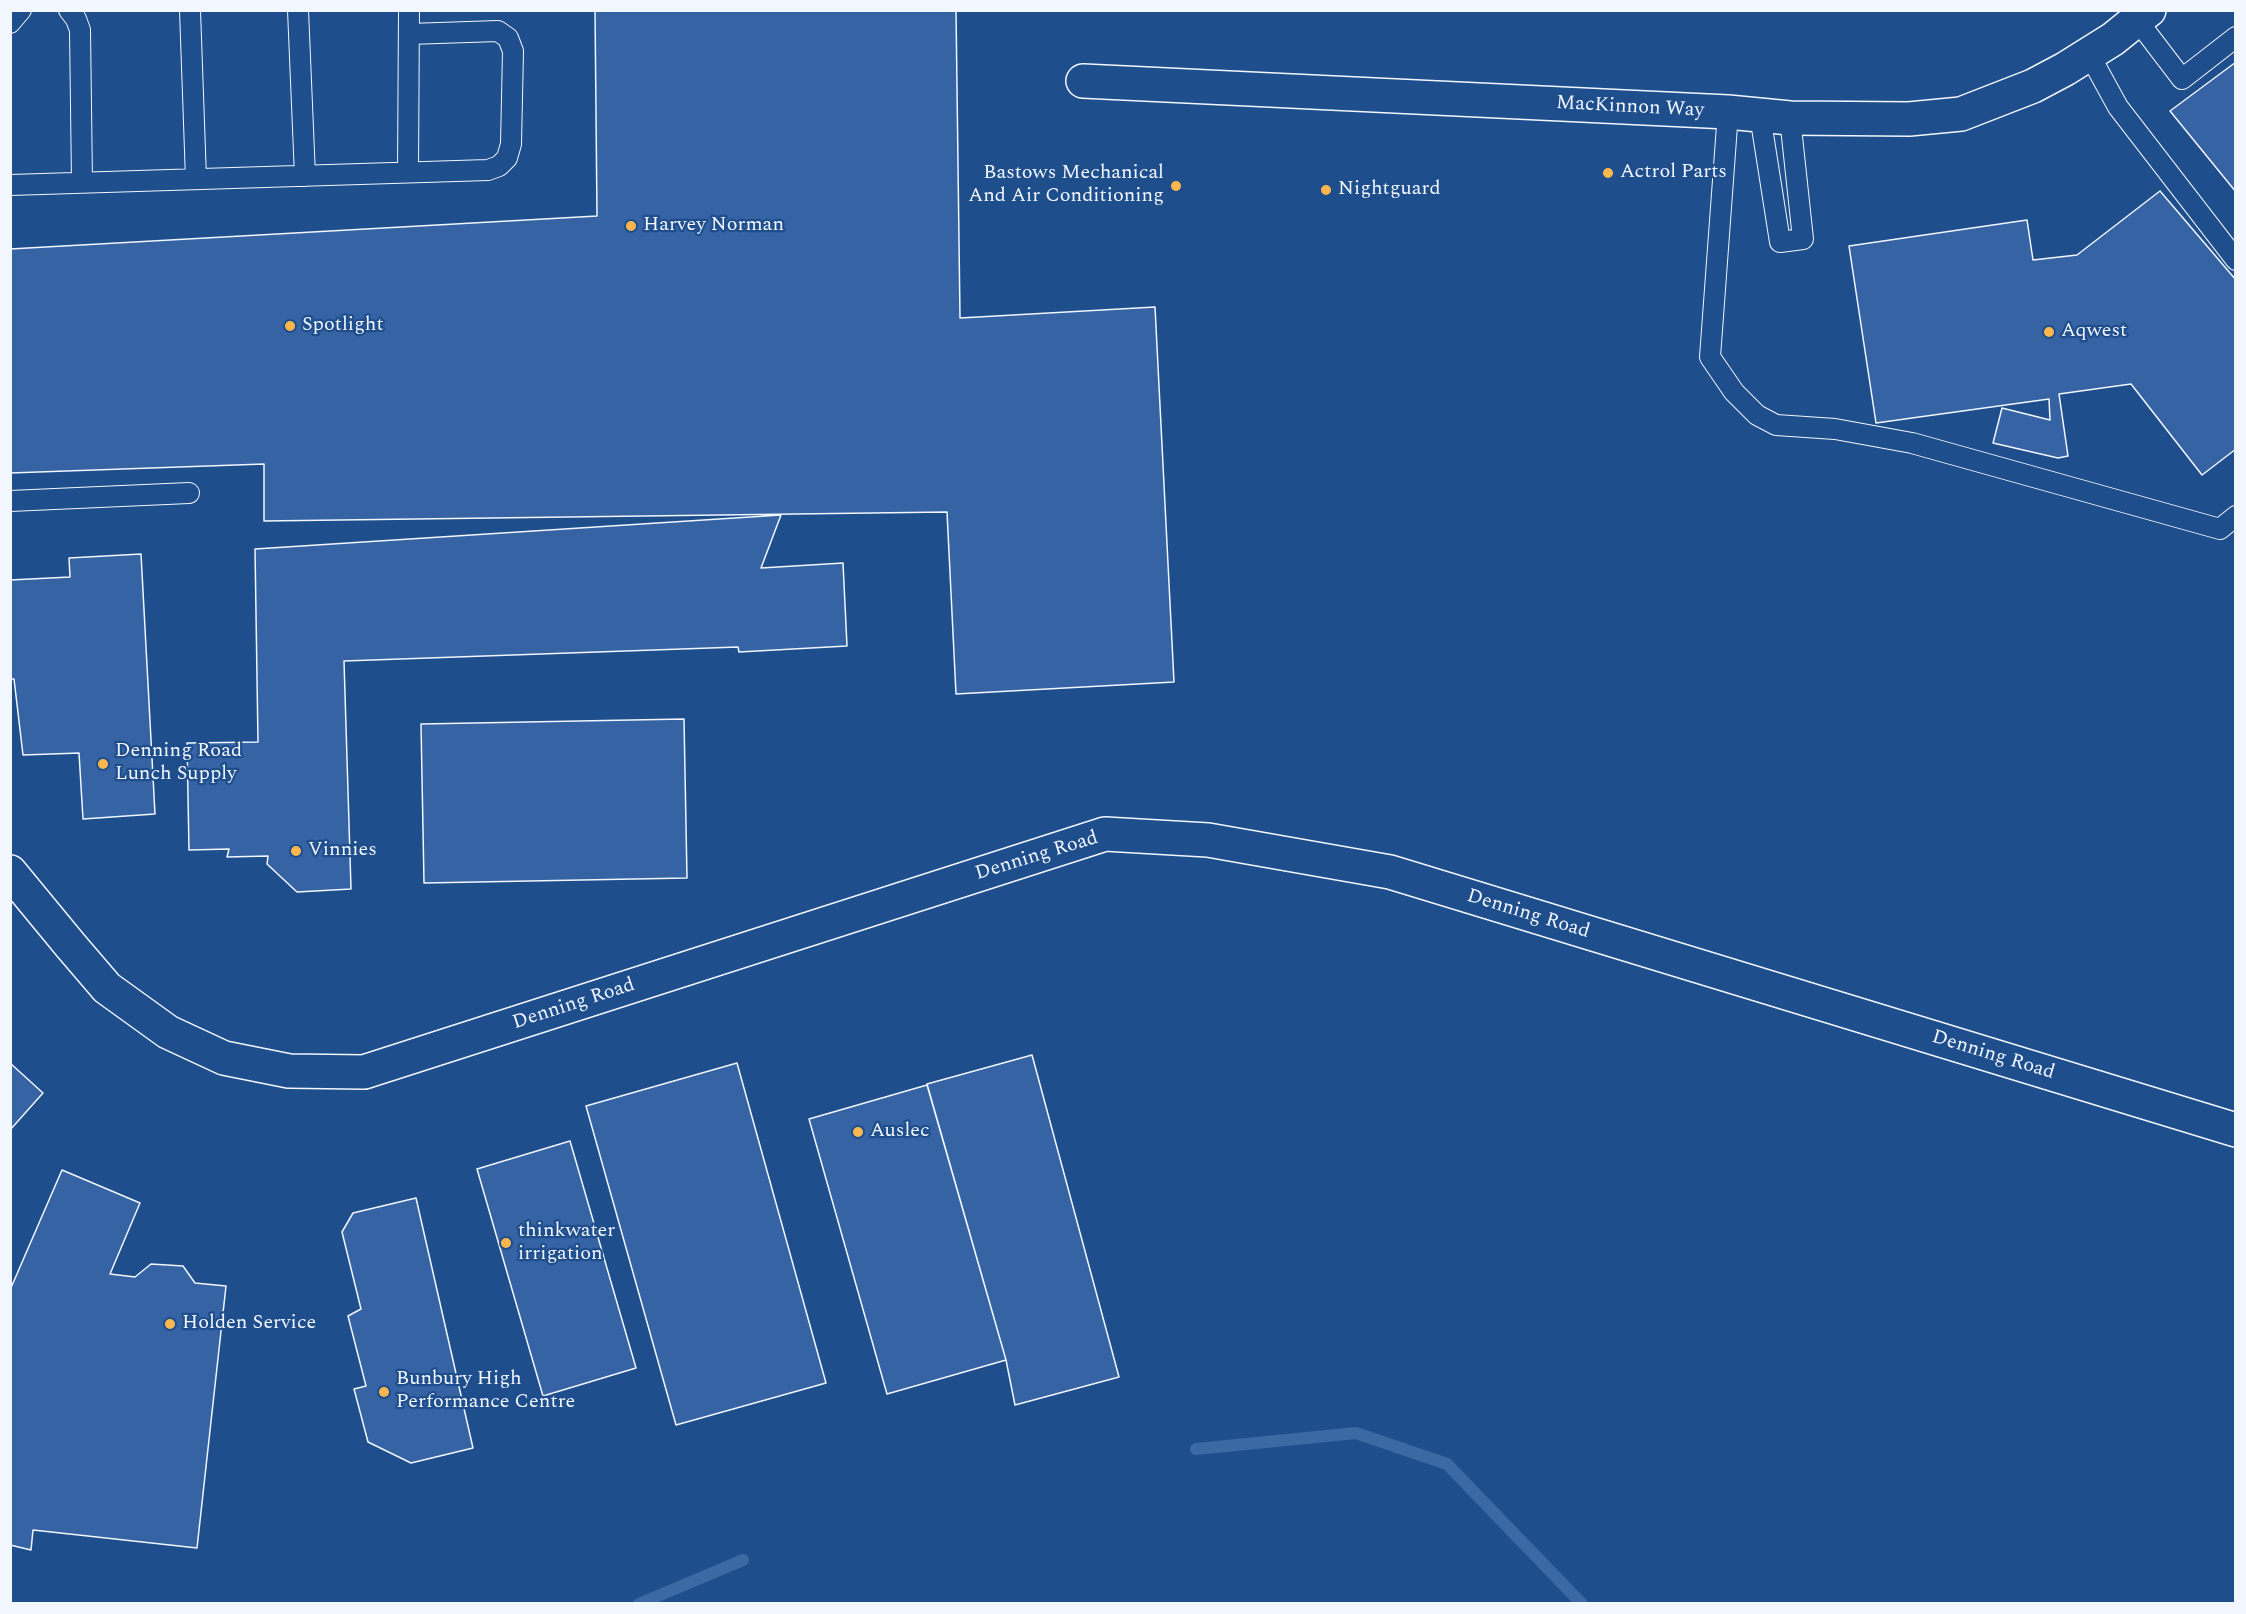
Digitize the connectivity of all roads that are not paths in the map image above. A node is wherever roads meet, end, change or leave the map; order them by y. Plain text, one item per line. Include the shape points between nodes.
1 (21, 10) edge
2 (69, 10) edge
3 (190, 10) edge
4 (298, 10) edge
5 (409, 10) edge
6 (2143, 15) edge
7 (10, 23) edge
8 (409, 34) junction
9 (2235, 38) edge
10 (2089, 54) junction
11 (1083, 81) dead end
12 (1759, 115) junction
13 (408, 172) junction
14 (305, 176) junction
15 (196, 179) junction
16 (82, 182) junction
17 (10, 185) edge
18 (2235, 260) edge
19 (189, 493) dead end
20 (10, 501) edge
21 (2235, 516) edge
22 (10, 872) edge
23 (2235, 1130) edge

1 - 7 lane
2 - 16 lane via 80,30
3 - 15 lane
4 - 14 lane
5 - 8 lane
6 - 9 lane via 2182,79
6 - 10 street, MacKinnon Way
8 - 13 lane
8 - 13 lane via 498,31 508,38 513,51 511,144 507,158 488,170
10 - 12 street, MacKinnon Way via 2032,86 1961,114 1909,119
10 - 18 lane via 2118,107
11 - 12 street, MacKinnon Way
12 - 12 lane via 1803,239 1780,242
12 - 21 lane via 1710,357 1734,392 1757,415 1776,426 1835,429 1912,443 2220,529
13 - 14 lane
14 - 15 lane
15 - 16 lane
16 - 17 lane
19 - 20 lane
22 - 23 street, Denning Road via 107,988 168,1032 224,1058 289,1071 364,1072 1105,834 1208,840 1390,873

